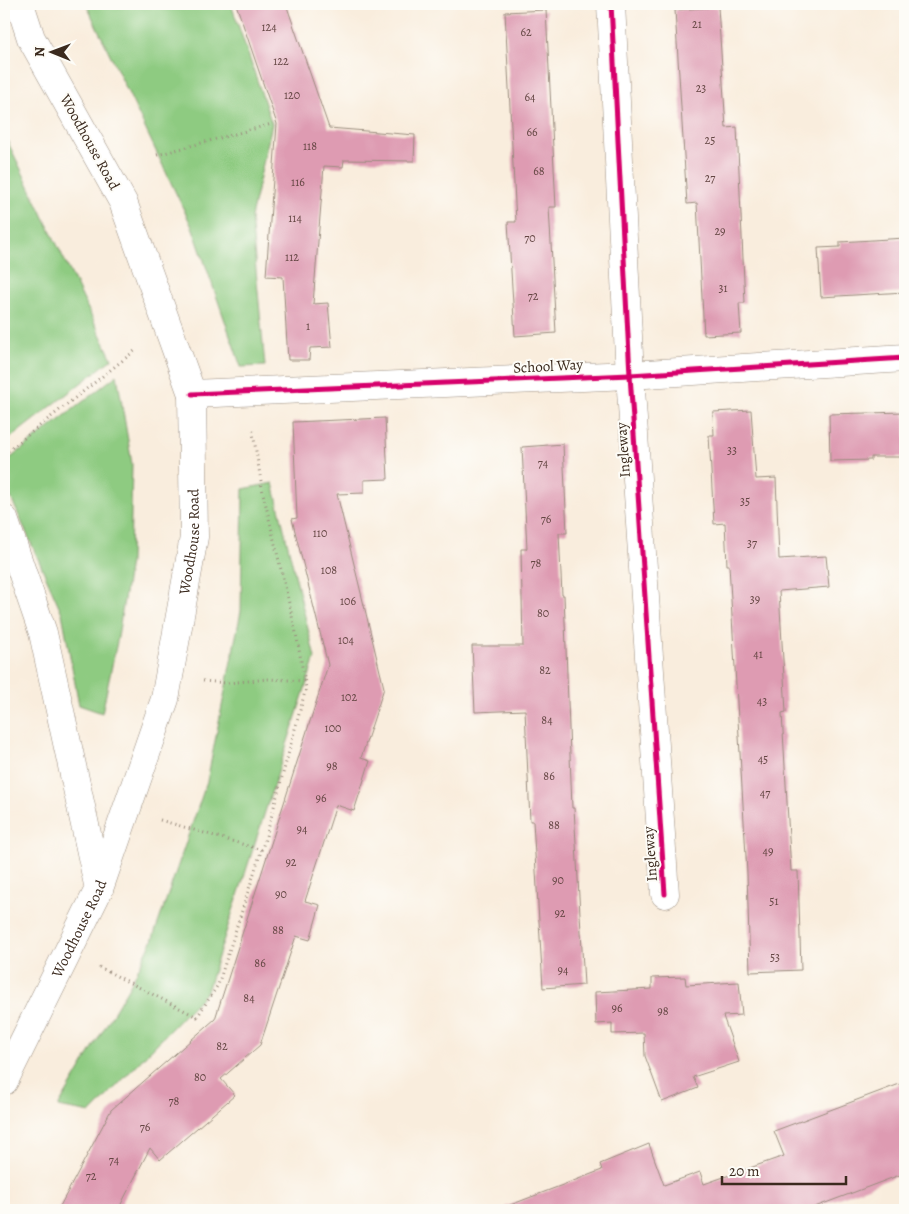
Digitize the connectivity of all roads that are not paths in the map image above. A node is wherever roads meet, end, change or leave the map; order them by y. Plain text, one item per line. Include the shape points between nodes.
1 (20, 4) edge
2 (611, 4) edge
3 (905, 358) edge
4 (630, 374) junction
5 (192, 394) junction
6 (4, 518) edge
7 (99, 889) junction
8 (665, 894) dead end
9 (4, 1081) edge

1 - 5 street, Woodhouse Road via 31,38 123,202
2 - 4 street, Ingleway
3 - 4 street, School Way
4 - 5 street, School Way
4 - 8 street, Ingleway
5 - 7 street, Woodhouse Road via 194,537 165,698
6 - 7 street via 44,633
7 - 9 street, Woodhouse Road

